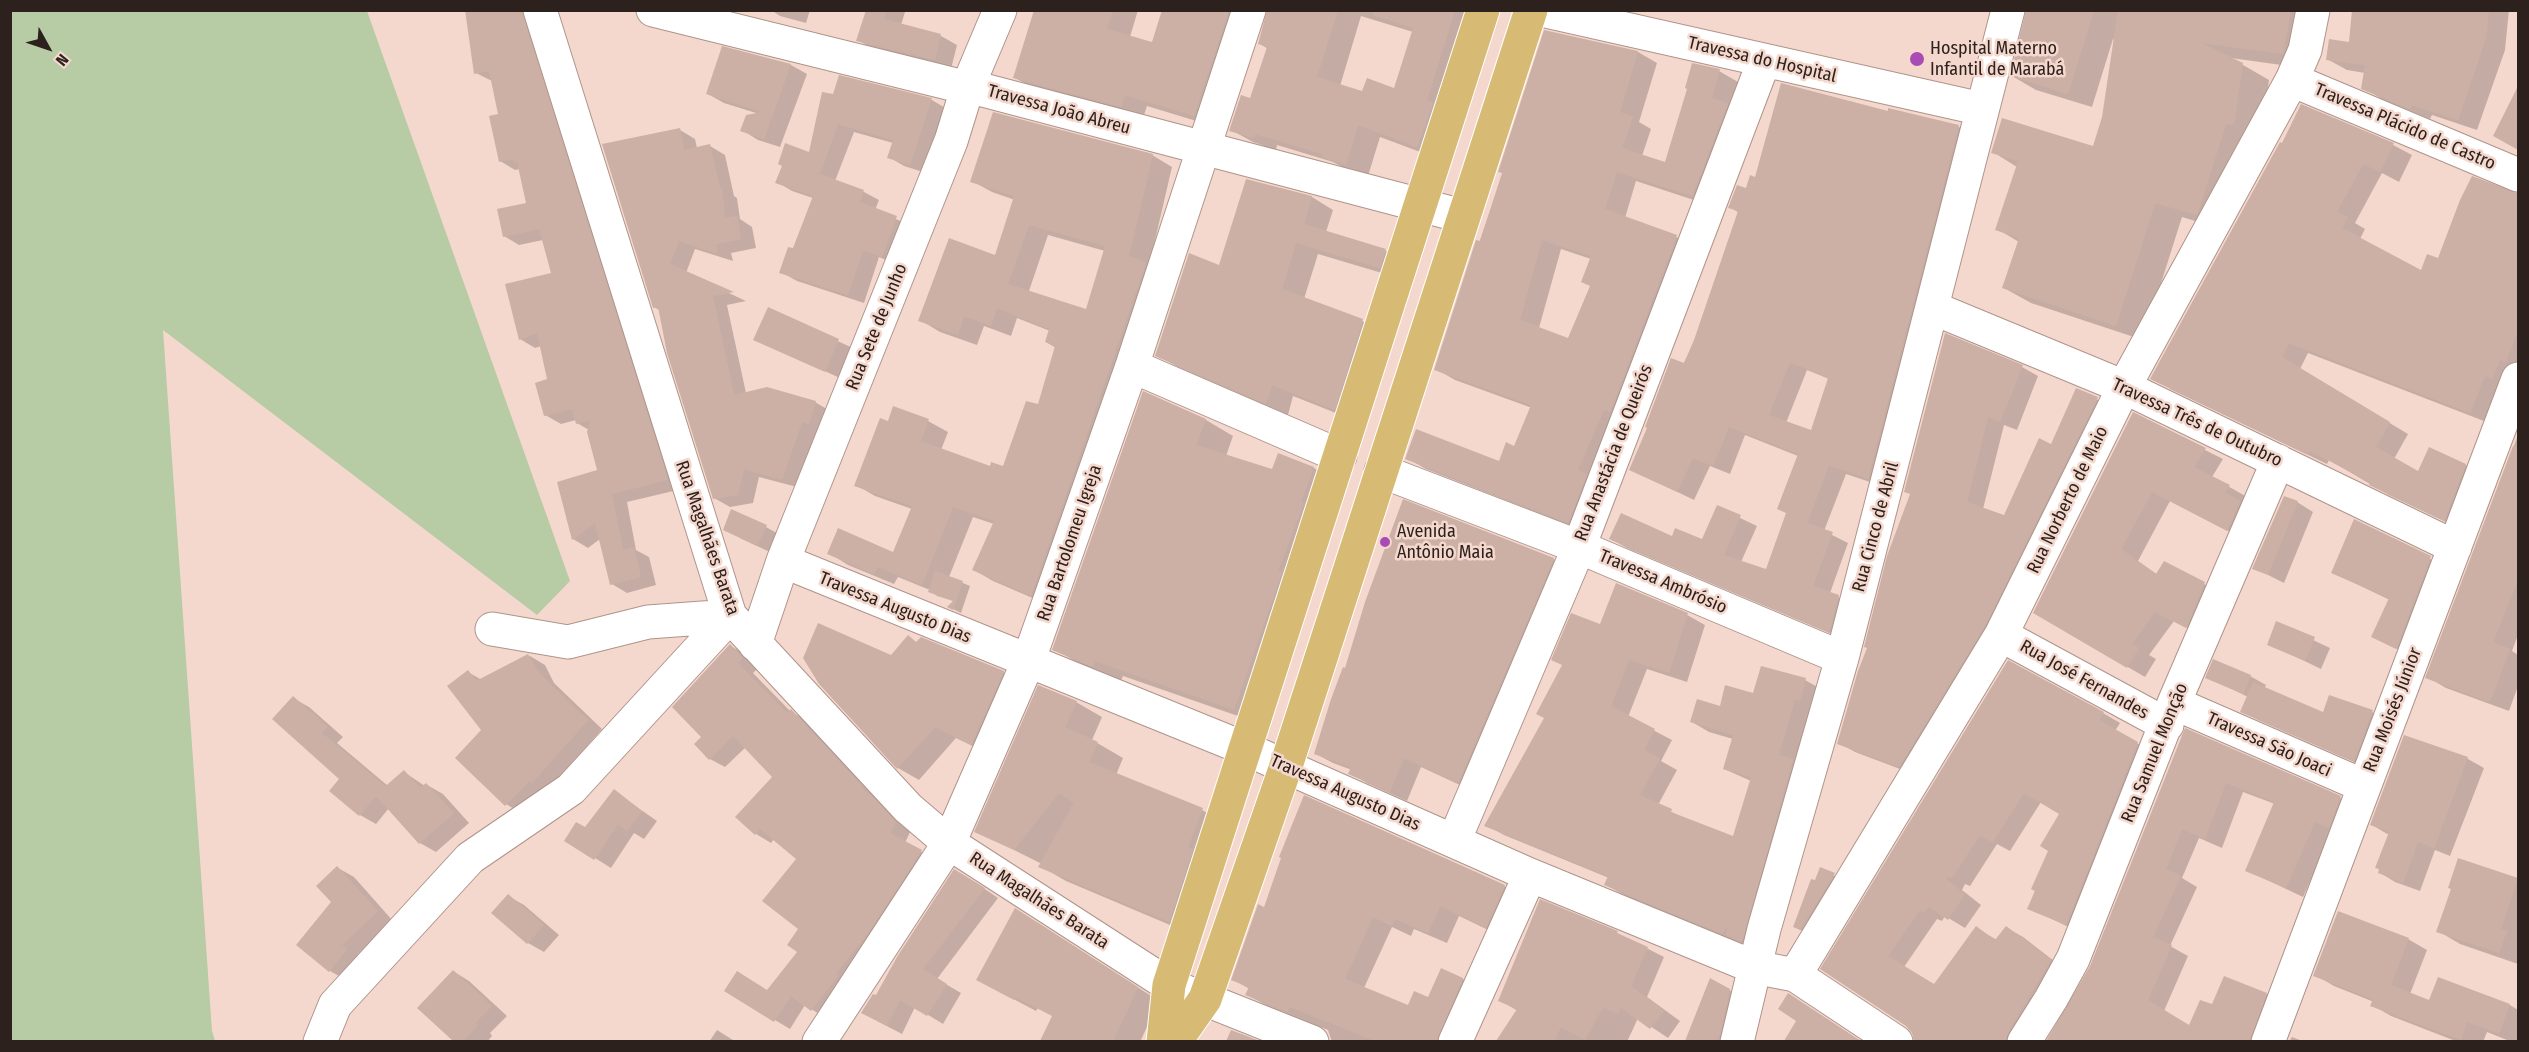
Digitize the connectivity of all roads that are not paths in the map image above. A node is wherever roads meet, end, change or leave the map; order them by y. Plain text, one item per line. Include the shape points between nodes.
1 (540, 10) edge
2 (653, 10) edge
3 (1000, 10) edge
4 (1249, 10) edge
5 (1483, 10) edge
6 (1531, 10) edge
7 (1541, 10) edge
8 (2008, 10) edge
9 (2313, 10) edge
10 (1764, 61) junction
11 (2292, 80) junction
12 (968, 86) junction
13 (1982, 110) junction
14 (1202, 148) junction
15 (2518, 175) edge
16 (1422, 205) junction
17 (1462, 216) junction
18 (1933, 308) junction
19 (1132, 366) junction
20 (2518, 379) edge
21 (2124, 387) junction
22 (1340, 456) junction
23 (2278, 461) junction
24 (1381, 471) junction
25 (1579, 547) junction
26 (2455, 547) junction
27 (783, 561) junction
28 (730, 616) junction
29 (492, 629) dead end
30 (2001, 635) junction
31 (755, 644) junction
32 (1842, 658) junction
33 (1028, 662) junction
34 (2170, 714) junction
35 (1246, 749) junction
36 (1286, 766) junction
37 (2364, 786) junction
38 (1454, 841) junction
39 (949, 843) junction
40 (1530, 875) junction
41 (1754, 967) junction
42 (1795, 975) junction
43 (1170, 985) junction
44 (1204, 999) junction
45 (320, 1041) edge
46 (819, 1041) edge
47 (1163, 1041) edge
48 (1175, 1041) edge
49 (1312, 1041) edge
50 (1455, 1041) edge
51 (1737, 1041) edge
52 (1896, 1041) edge
53 (2024, 1041) edge
54 (2268, 1041) edge

1 - 28 street, Rua Magalhães Barata
2 - 12 street, Travessa João Abreu
3 - 12 street, Rua Sete de Junho
4 - 14 street, Rua Bartolomeu Igreja
5 - 16 main road
6 - 17 main road
7 - 10 street, Travessa do Hospital
8 - 13 street, Rua Cinco de Abril
9 - 11 street, Rua Norberto de Maio via 2305,50
10 - 13 street, Travessa do Hospital
10 - 25 street, Rua Anastácia de Queirós
11 - 15 street, Travessa Plácido de Castro
11 - 21 street, Rua Norberto de Maio
12 - 14 street, Travessa João Abreu
12 - 27 street, Rua Sete de Junho via 951,141
13 - 18 street, Rua Cinco de Abril
14 - 16 street, Travessa João Abreu
14 - 19 street, Rua Bartolomeu Igreja
16 - 17 street, Travessa João Abreu
16 - 22 main road
17 - 24 main road
18 - 21 street, Travessa Três de Outubro
18 - 32 street, Rua Cinco de Abril
19 - 22 street
19 - 33 street, Rua Bartolomeu Igreja
20 - 26 street, Rua Moisés Júnior
21 - 23 street, Travessa Três de Outubro
21 - 30 street, Rua Norberto de Maio
22 - 35 main road
23 - 26 street, Travessa Três de Outubro
23 - 34 street, Rua Samuel Monção
24 - 25 street, Travessa Ambrósio
24 - 36 main road
25 - 32 street, Travessa Ambrósio
25 - 38 street, Rua Anastácia de Queirós
26 - 37 street, Rua Moisés Júnior
27 - 31 street, Rua Sete de Junho
27 - 33 street, Travessa Augusto Dias
28 - 29 street via 648,622 568,642
28 - 31 street, Rua Magalhães Barata
28 - 45 street via 572,789 470,858 335,1005
30 - 34 street, Rua José Fernandes
30 - 42 street, Rua Norberto de Maio
31 - 39 street, Rua Magalhães Barata via 908,808
32 - 41 street, Rua Cinco de Abril
33 - 35 street, Travessa Augusto Dias
33 - 39 street, Rua Bartolomeu Igreja
34 - 37 street, Travessa São Joaci
34 - 53 street, Rua Samuel Monção via 2073,958
35 - 36 street, Travessa Augusto Dias
35 - 43 main road
36 - 38 street, Travessa Augusto Dias
36 - 44 main road
37 - 54 street, Rua Moisés Júnior
38 - 40 street, Travessa Augusto Dias
39 - 43 street, Rua Magalhães Barata
39 - 46 street, Rua Bartolomeu Igreja
40 - 41 street, Travessa Augusto Dias
40 - 50 street
41 - 42 street, Travessa Augusto Dias
41 - 51 street, Rua Cinco de Abril
42 - 52 street, Travessa Augusto Dias
43 - 44 street, Rua Magalhães Barata
43 - 47 main road
44 - 48 main road
44 - 49 street, Rua Magalhães Barata

